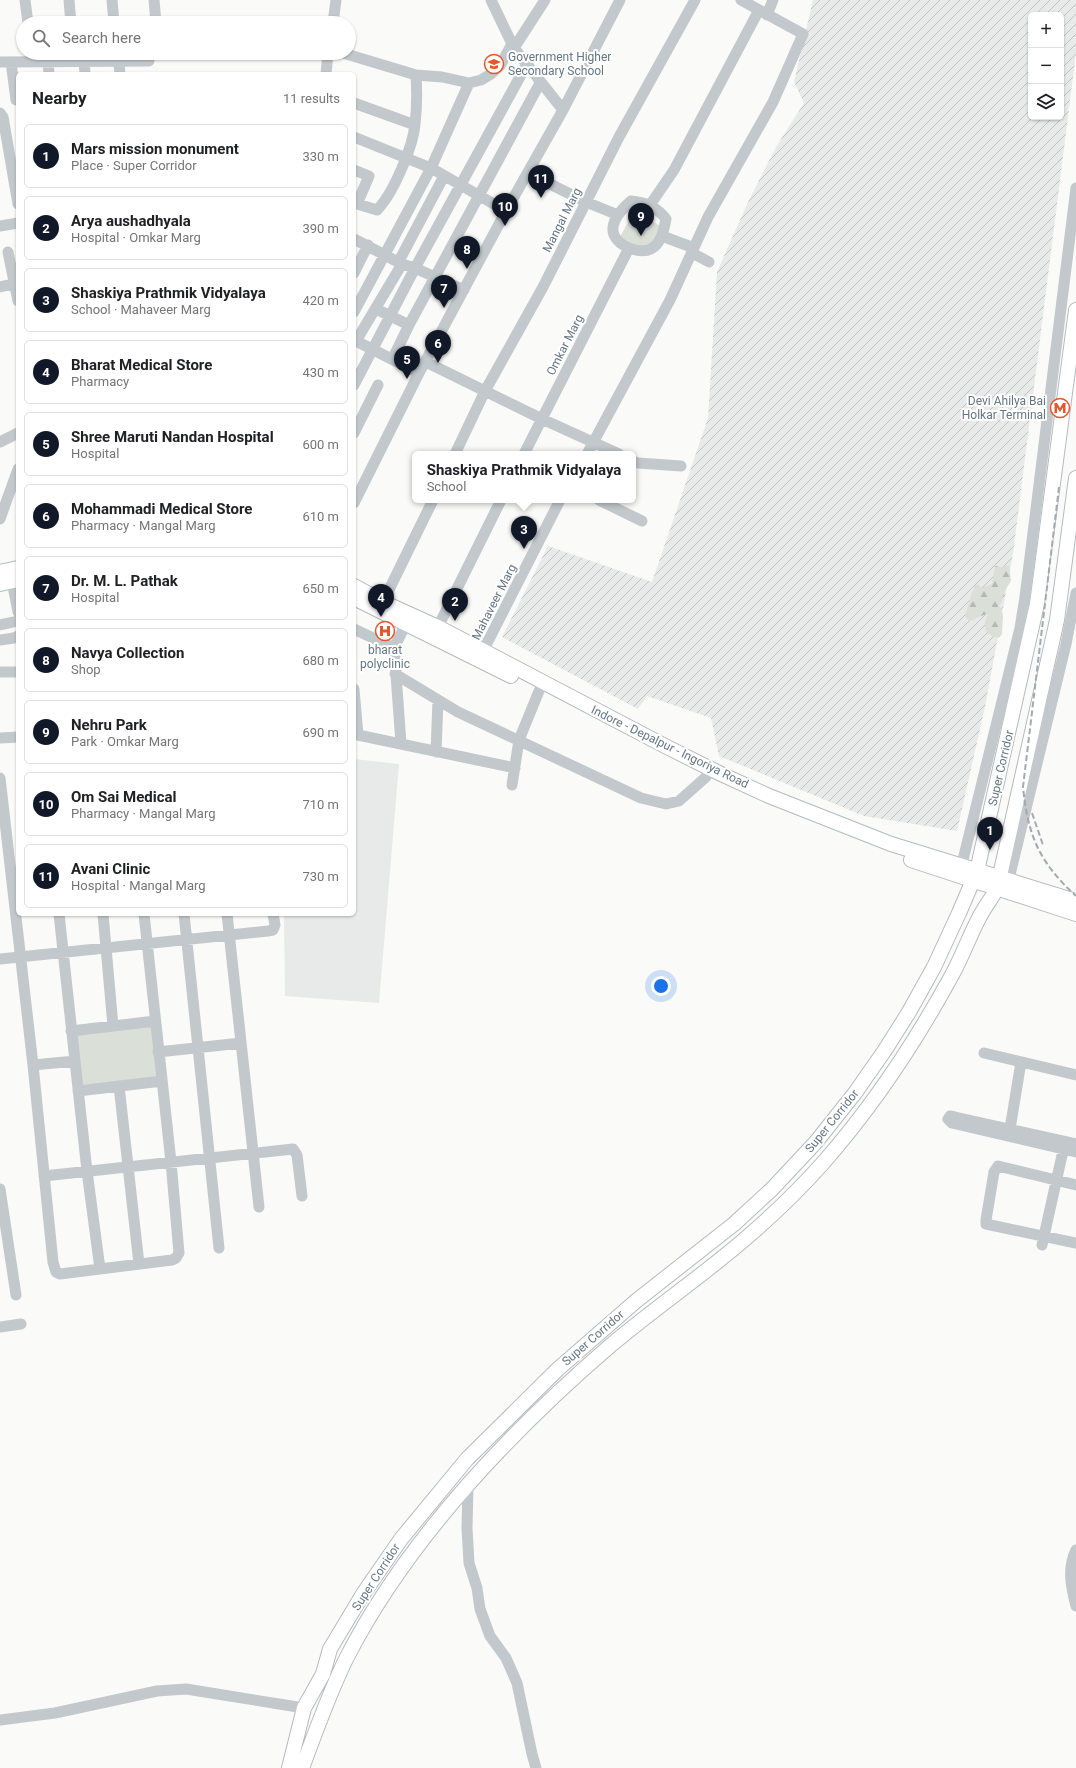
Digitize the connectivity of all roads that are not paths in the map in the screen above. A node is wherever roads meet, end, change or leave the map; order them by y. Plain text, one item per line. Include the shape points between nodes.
1 (25, 0) edge
2 (69, 0) edge
3 (112, 0) edge
4 (154, 0) edge
5 (336, 0) edge
6 (491, 0) edge
7 (545, 0) edge
8 (620, 0) edge
9 (696, 0) edge
10 (741, 0) edge
11 (773, 0) edge
12 (763, 12) junction
13 (27, 16) edge
14 (70, 16) edge
15 (113, 16) edge
16 (155, 16) edge
17 (334, 16) edge
18 (513, 46) junction
19 (356, 57) edge
20 (16, 60) edge
21 (41, 60) edge
22 (68, 60) edge
23 (78, 60) edge
24 (118, 60) edge
25 (140, 60) edge
26 (327, 60) edge
27 (148, 61) dead end
28 (6, 62) edge
29 (48, 62) junction
30 (528, 64) junction
31 (49, 72) edge
32 (84, 72) edge
33 (120, 72) edge
34 (326, 72) edge
35 (416, 75) junction
36 (469, 83) junction
37 (540, 83) junction
38 (16, 100) dead end
39 (356, 104) edge
40 (563, 110) junction
41 (0, 113) edge
42 (415, 125) junction
43 (356, 138) edge
44 (406, 158) junction
45 (431, 168) junction
46 (356, 171) edge
47 (528, 173) junction
48 (444, 176) junction
49 (461, 184) junction
50 (1076, 188) edge
51 (16, 193) edge
52 (479, 195) junction
53 (586, 202) junction
54 (356, 204) edge
55 (650, 205) junction
56 (506, 211) junction
57 (618, 215) junction
58 (16, 223) edge
59 (0, 226) edge
60 (662, 236) junction
61 (356, 240) edge
62 (368, 245) junction
63 (629, 248) junction
64 (693, 251) junction
65 (8, 252) dead end
66 (385, 254) junction
67 (710, 262) dead end
68 (400, 263) junction
69 (415, 268) junction
70 (356, 269) edge
71 (434, 277) junction
72 (16, 284) edge
73 (0, 287) edge
74 (464, 290) junction
75 (356, 308) edge
76 (376, 308) junction
77 (1076, 310) edge
78 (391, 316) junction
79 (409, 325) junction
80 (356, 338) edge
81 (356, 340) edge
82 (373, 349) junction
83 (393, 358) junction
84 (426, 362) junction
85 (419, 373) junction
86 (356, 381) edge
87 (378, 384) dead end
88 (485, 391) junction
89 (542, 419) junction
90 (356, 428) edge
91 (16, 433) edge
92 (0, 442) edge
93 (594, 442) junction
94 (456, 451) edge
95 (526, 451) edge
96 (589, 451) edge
97 (613, 451) edge
98 (636, 462) edge
99 (682, 466) dead end
100 (16, 475) edge
101 (1076, 478) edge
102 (358, 482) edge
103 (356, 492) edge
104 (432, 503) edge
105 (500, 503) edge
106 (558, 503) edge
107 (605, 503) edge
108 (0, 519) edge
109 (642, 521) dead end
110 (16, 568) edge
111 (0, 572) edge
112 (10, 581) edge
113 (356, 587) edge
114 (1076, 592) edge
115 (356, 599) edge
116 (384, 602) junction
117 (16, 604) edge
118 (16, 621) edge
119 (406, 624) junction
120 (0, 625) edge
121 (356, 630) edge
122 (436, 632) junction
123 (16, 637) edge
124 (0, 640) edge
125 (394, 648) junction
126 (484, 651) junction
127 (0, 672) edge
128 (16, 672) edge
129 (395, 674) junction
130 (539, 692) junction
131 (438, 700) junction
132 (356, 712) edge
133 (16, 736) edge
134 (0, 738) edge
135 (520, 740) junction
136 (401, 744) junction
137 (436, 752) junction
138 (516, 768) junction
139 (706, 777) junction
140 (0, 778) edge
141 (512, 785) dead end
142 (13, 849) edge
143 (960, 871) junction
144 (975, 876) junction
145 (1002, 885) junction
146 (16, 895) edge
147 (1076, 901) edge
148 (1076, 914) edge
149 (17, 916) edge
150 (58, 916) edge
151 (103, 916) edge
152 (144, 916) edge
153 (184, 916) edge
154 (227, 916) edge
155 (273, 916) edge
156 (229, 935) junction
157 (186, 939) junction
158 (147, 944) junction
159 (106, 948) junction
160 (63, 953) junction
161 (20, 957) junction
162 (0, 959) edge
163 (155, 1021) junction
164 (113, 1026) junction
165 (71, 1030) junction
166 (241, 1043) junction
167 (197, 1048) junction
168 (158, 1052) junction
169 (984, 1053) dead end
170 (75, 1061) junction
171 (1021, 1062) junction
172 (33, 1065) junction
173 (1076, 1075) edge
174 (162, 1081) junction
175 (119, 1086) junction
176 (78, 1091) junction
177 (1010, 1129) junction
178 (1068, 1145) edge
179 (1076, 1152) edge
180 (253, 1153) junction
181 (210, 1158) junction
182 (171, 1162) junction
183 (128, 1166) junction
184 (87, 1171) junction
185 (44, 1176) junction
186 (1056, 1180) junction
187 (1076, 1185) edge
188 (0, 1189) edge
189 (302, 1196) dead end
190 (258, 1207) dead end
191 (1043, 1240) junction
192 (1076, 1243) edge
193 (219, 1248) dead end
194 (139, 1264) junction
195 (100, 1269) junction
196 (16, 1294) dead end
197 (21, 1324) dead end
198 (0, 1327) edge
199 (468, 1486) junction
200 (1076, 1550) edge
201 (1076, 1606) edge
202 (304, 1708) junction
203 (0, 1720) edge
204 (289, 1768) edge
205 (302, 1768) edge
206 (536, 1768) edge

1 - 13 street
2 - 14 street
3 - 15 street
4 - 16 street
5 - 17 street
6 - 18 street
7 - 18 street
8 - 40 street
9 - 53 street, Mangal Marg via 619,137
10 - 12 street
11 - 12 street
12 - 55 street via 674,170
12 - 64 street via 803,34 773,102 708,217
18 - 30 street
18 - 36 street via 500,66 491,74 482,80
19 - 35 street
20 - 28 street
21 - 29 street
22 - 29 street
23 - 32 street
24 - 33 street
25 - 27 street
26 - 34 street
28 - 38 street
29 - 31 street
30 - 37 street
30 - 49 street
35 - 36 street
35 - 42 street
36 - 45 street
37 - 40 street
37 - 52 street
39 - 42 street
40 - 47 street
41 - 51 street
42 - 44 street
43 - 44 street
44 - 45 street
44 - 54 street via 377,210
45 - 48 street
45 - 66 street
46 - 54 street via 369,176
47 - 53 street
47 - 56 street
48 - 49 street
48 - 68 street
49 - 52 street
49 - 69 street
50 - 143 street via 1024,605
52 - 56 street
52 - 71 street
53 - 57 street
53 - 88 street, Mangal Marg via 543,287
55 - 57 street via 631,201
55 - 60 street via 666,219
56 - 74 street
57 - 63 street via 613,227 614,234
58 - 59 street
60 - 63 street via 648,251
60 - 64 street
61 - 62 street
62 - 66 street
62 - 70 street
63 - 89 street, Omkar Marg
64 - 67 street
64 - 93 street via 670,300
65 - 72 street
66 - 68 street
66 - 75 street
68 - 69 street
68 - 76 street
69 - 71 street
69 - 78 street
71 - 74 street
71 - 79 street
72 - 73 street
74 - 84 street
76 - 78 street
76 - 80 street
77 - 144 main road, Super Corridor via 1037,604
78 - 79 street
78 - 82 street
79 - 83 street
81 - 82 street
82 - 83 street
82 - 86 street
83 - 85 street
84 - 85 street
84 - 88 street
85 - 102 street
87 - 90 street
88 - 89 street
88 - 94 street, Mangal Marg
89 - 93 street
89 - 95 street, Omkar Marg
91 - 92 street
93 - 96 street
93 - 97 street
98 - 99 street
100 - 108 street
101 - 145 main road, Super Corridor via 1058,620
102 - 103 street
104 - 116 street
105 - 122 street
106 - 126 street, Mahaveer Marg
107 - 109 street
110 - 111 main road
112 - 117 street
113 - 116 main road, Indore - Depalpur - Ingoriya Road
114 - 145 street via 1066,644
115 - 119 main road, Indore - Depalpur - Ingoriya Road
116 - 122 main road, Indore - Depalpur - Ingoriya Road
118 - 120 street
119 - 122 main road, Indore - Depalpur - Ingoriya Road
119 - 125 street
121 - 125 street
122 - 126 main road, Indore - Depalpur - Ingoriya Road
122 - 130 main road, Indore - Depalpur - Ingoriya Road
123 - 124 street
125 - 129 street
126 - 143 main road, Indore - Depalpur - Ingoriya Road via 721,774
127 - 128 street
129 - 131 street
129 - 136 street
130 - 135 street
130 - 139 main road, Indore - Depalpur - Ingoriya Road
131 - 135 street via 499,732
131 - 137 street
132 - 136 street via 358,735
133 - 134 street
135 - 138 street
135 - 139 street via 641,798 666,804 679,800
136 - 137 street
137 - 138 street
138 - 141 street
139 - 143 main road, Indore - Depalpur - Ingoriya Road via 865,844
140 - 142 street
142 - 146 street
143 - 144 main road, Indore - Depalpur - Ingoriya Road
144 - 145 main road, Indore - Depalpur - Ingoriya Road
144 - 202 main road, Super Corridor via 949,936 909,1012 855,1093 816,1142 772,1189 734,1224 636,1301 568,1359 466,1460 401,1539 363,1594 330,1649 324,1674
145 - 147 main road
145 - 148 main road
145 - 199 main road, Super Corridor via 978,919 954,972 916,1037 865,1110 823,1162 745,1239 641,1320 573,1379
149 - 161 street
150 - 160 street
151 - 159 street
152 - 158 street
153 - 157 street
154 - 156 street
155 - 156 street via 273,930
156 - 157 street
156 - 166 street
157 - 158 street
157 - 167 street
158 - 159 street
158 - 163 street
159 - 160 street
159 - 164 street
160 - 161 street
160 - 165 street
161 - 162 street
161 - 172 street
163 - 164 street
163 - 168 street
164 - 165 street
165 - 170 street
166 - 167 street
166 - 180 street
167 - 168 street
167 - 181 street
168 - 174 street
169 - 171 street
170 - 172 street
170 - 176 street
171 - 173 street
171 - 177 street
172 - 185 street
174 - 175 street
174 - 182 street
175 - 176 street
175 - 183 street
176 - 184 street
177 - 178 street
177 - 178 street via 950,1116 948,1119 952,1123
178 - 179 street
178 - 186 street
180 - 181 street
180 - 189 street via 293,1149 297,1155
180 - 190 street
181 - 182 street
181 - 193 street
182 - 183 street
182 - 194 street via 179,1253 172,1260
183 - 184 street
183 - 194 street
184 - 185 street
184 - 195 street
185 - 195 street via 56,1272 66,1274
186 - 187 street
186 - 191 street
186 - 191 street via 998,1166 994,1172 986,1224
188 - 196 street
191 - 192 street
194 - 195 street
197 - 198 street
199 - 205 main road, Super Corridor via 414,1550 364,1625 324,1708
199 - 206 street via 469,1562 480,1609 490,1636 506,1658 517,1683
200 - 201 street via 1071,1573
202 - 203 street via 174,1689 55,1713
202 - 204 main road, Super Corridor

